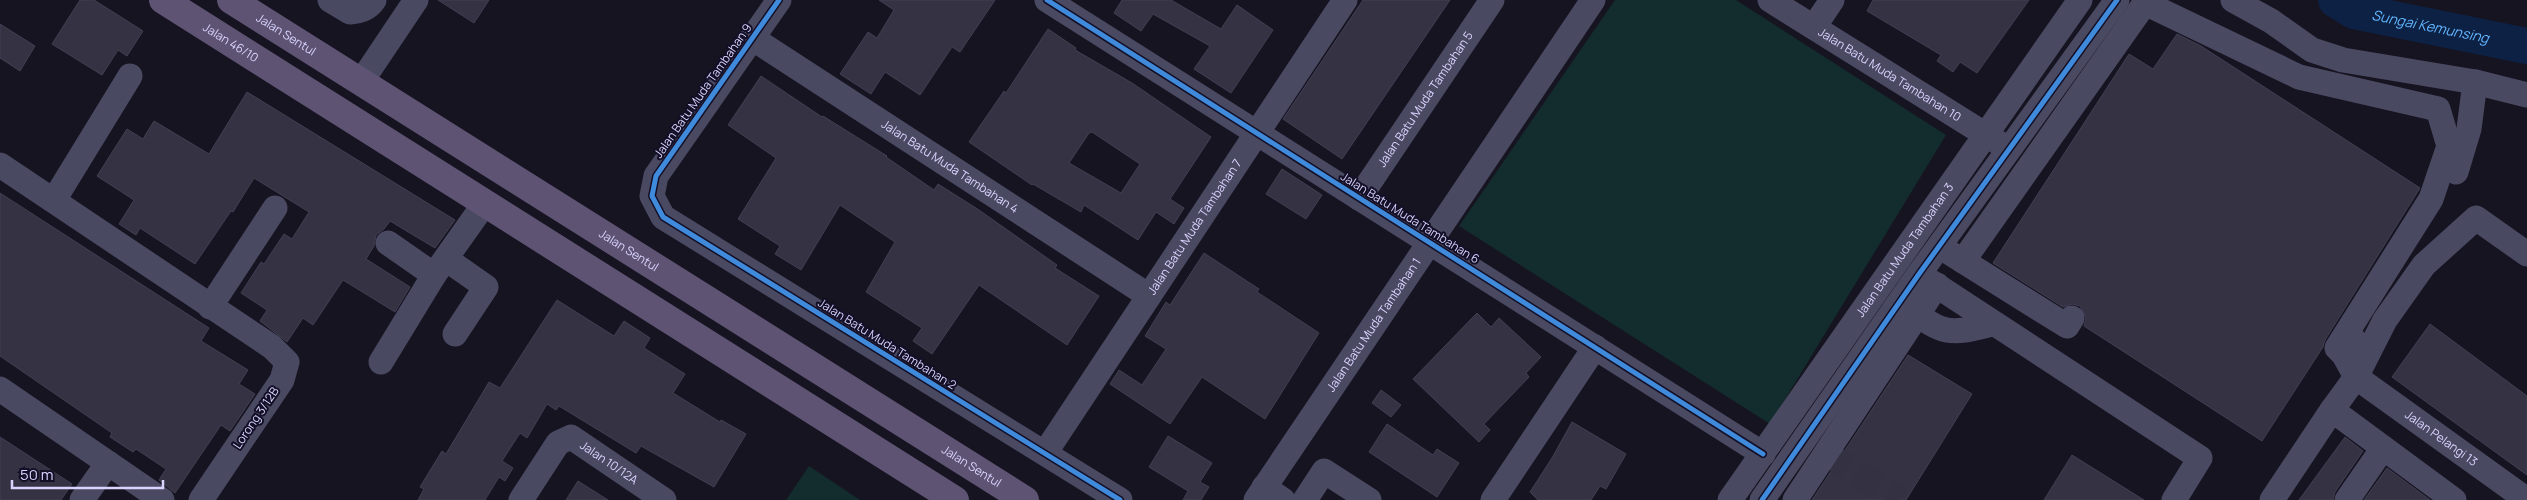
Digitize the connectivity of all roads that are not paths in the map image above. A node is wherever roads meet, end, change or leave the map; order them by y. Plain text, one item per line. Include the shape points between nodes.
1 (164, 0) edge
2 (330, 0) edge
3 (374, 0) edge
4 (416, 0) edge
5 (779, 0) edge
6 (1047, 0) edge
7 (1345, 0) edge
8 (1492, 0) edge
9 (1593, 0) edge
10 (1770, 0) edge
11 (1832, 0) edge
12 (2080, 0) edge
13 (2117, 0) edge
14 (2233, 0) edge
15 (232, 1) edge
16 (1814, 27) junction
17 (752, 38) junction
18 (130, 76) dead end
19 (361, 82) junction
20 (2475, 82) junction
21 (2527, 95) edge
22 (1257, 133) junction
23 (1986, 135) junction
24 (2008, 149) junction
25 (0, 165) edge
26 (652, 196) joint
27 (1359, 198) junction
28 (54, 200) junction
29 (485, 203) junction
30 (275, 208) dead end
31 (388, 243) dead end
32 (1430, 243) junction
33 (1939, 246) junction
34 (2527, 254) edge
35 (1963, 261) junction
36 (440, 267) junction
37 (1928, 279) junction
38 (1149, 296) junction
39 (210, 307) junction
40 (1908, 308) junction
41 (2072, 318) dead end
42 (1992, 324) junction
43 (455, 334) dead end
44 (1595, 347) junction
45 (2344, 355) junction
46 (381, 362) dead end
47 (2356, 377) junction
48 (0, 389) edge
49 (2332, 410) junction
50 (2383, 448) junction
51 (1045, 453) junction
52 (1763, 454) junction
53 (108, 463) junction
54 (1785, 467) junction
55 (1801, 491) edge
56 (947, 495) edge
57 (1268, 496) edge
58 (82, 500) edge
59 (162, 500) edge
60 (201, 500) edge
61 (521, 500) edge
62 (664, 500) edge
63 (1024, 500) edge
64 (1120, 500) edge
65 (1305, 500) edge
66 (1369, 500) edge
67 (1493, 500) edge
68 (1730, 500) edge
69 (1762, 500) edge
70 (2174, 500) edge
71 (2272, 500) edge
72 (2347, 500) edge
73 (2454, 500) edge
74 (2526, 500) edge

1 - 29 main road, Jalan 46/10
2 - 3 street via 350,12 361,11
4 - 19 street
5 - 17 street, Jalan Batu Muda Tambahan 9
6 - 22 street, Jalan Batu Muda Tambahan 6
7 - 22 street, Jalan Batu Muda Tambahan 7
8 - 27 street, Jalan Batu Muda Tambahan 5
9 - 32 street, Jalan Batu Muda Tambahan 1
10 - 16 street, Jalan Batu Muda Tambahan 10
11 - 16 street
12 - 23 street, Jalan Batu Muda Tambahan 3
13 - 24 street
14 - 20 street via 2271,21 2312,50 2343,60
15 - 19 main road, Jalan Sentul
16 - 23 street, Jalan Batu Muda Tambahan 10
17 - 26 street, Jalan Batu Muda Tambahan 9 via 656,176
17 - 38 street, Jalan Batu Muda Tambahan 4
18 - 28 street
19 - 63 main road, Jalan Sentul
20 - 21 street
20 - 45 street via 2469,129 2454,179 2438,212
22 - 27 street, Jalan Batu Muda Tambahan 6
22 - 38 street, Jalan Batu Muda Tambahan 7
23 - 24 street, Jalan Batu Muda Tambahan 10
23 - 52 street, Jalan Batu Muda Tambahan 3
24 - 33 street
25 - 28 street, Lorong 3/12B
26 - 51 street, Jalan Batu Muda Tambahan 2 via 663,217 675,225
27 - 32 street, Jalan Batu Muda Tambahan 6
28 - 39 street, Lorong 3/12B
29 - 36 street
29 - 56 main road
30 - 39 street
31 - 36 street
32 - 44 street, Jalan Batu Muda Tambahan 6
32 - 57 street, Jalan Batu Muda Tambahan 1
33 - 35 street
33 - 37 street
34 - 47 street via 2476,218 2424,265 2385,320
35 - 41 street via 2067,326
35 - 45 street via 2145,3 2299,77 2438,109 2449,146 2431,199 2337,348
36 - 43 street via 486,287
36 - 46 street
37 - 40 street
37 - 42 street
38 - 51 street, Jalan Batu Muda Tambahan 7
39 - 60 street, Lorong 3/12B via 272,347 287,362 282,380
40 - 42 street via 1940,330 1968,331
40 - 54 street
40 - 55 street
42 - 70 street via 2200,458
44 - 52 street, Jalan Batu Muda Tambahan 6
44 - 67 street
45 - 47 street
47 - 49 street
47 - 74 street, Jalan Pelangi 13
48 - 53 street
49 - 50 street
49 - 71 street
50 - 72 street
50 - 73 street
51 - 64 street, Jalan Batu Muda Tambahan 2
52 - 68 street, Jalan Batu Muda Tambahan 3
53 - 58 street
53 - 59 street
54 - 55 street
54 - 69 street
61 - 62 street, Jalan 10/12A via 558,443 571,436
65 - 66 street via 1324,471

